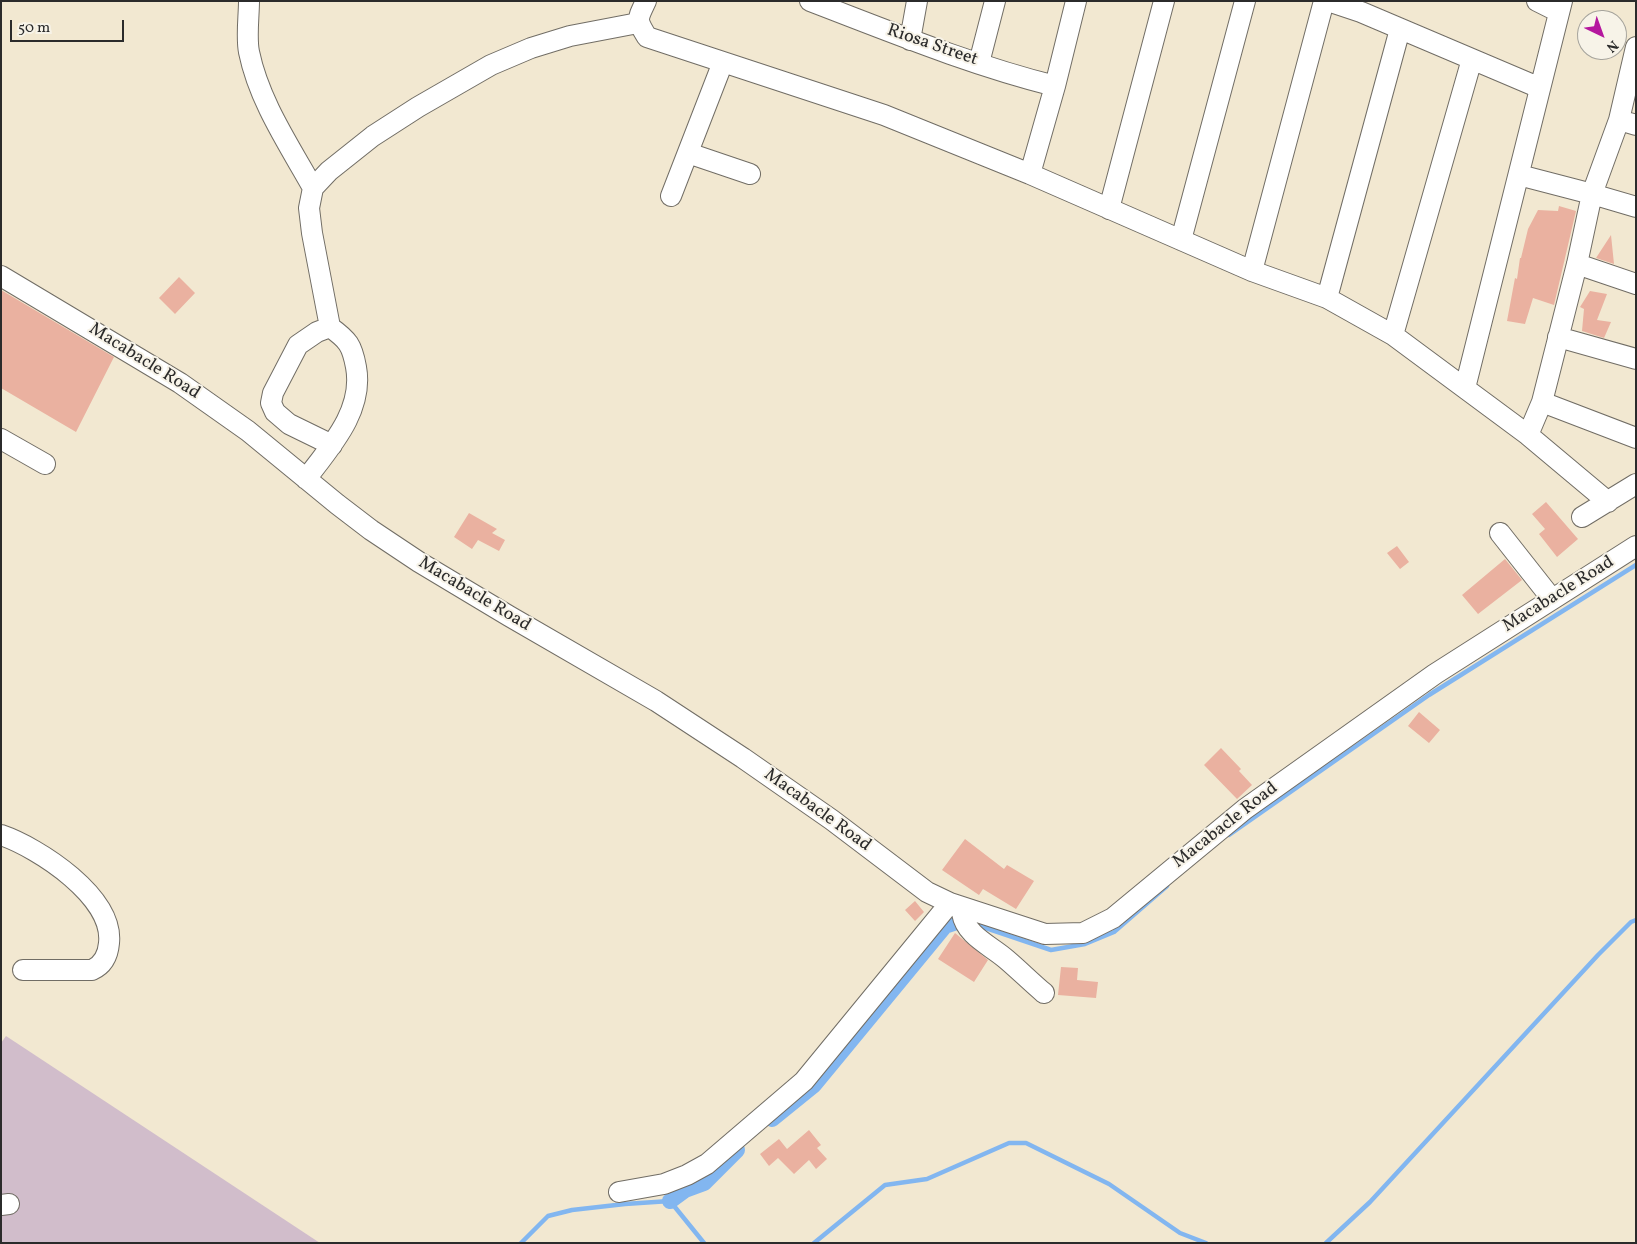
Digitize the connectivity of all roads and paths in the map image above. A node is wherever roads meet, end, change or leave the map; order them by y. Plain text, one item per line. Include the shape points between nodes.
1 (249, 1) edge
2 (646, 1) edge
3 (810, 1) edge
4 (917, 1) edge
5 (995, 1) edge
6 (1076, 1) edge
7 (1164, 1) edge
8 (1245, 1) edge
9 (1324, 1) edge
10 (1328, 1) edge
11 (1537, 1) edge
12 (1560, 6) edge
13 (1363, 7) edge
14 (638, 23) junction
15 (1400, 29) junction
16 (910, 40) junction
17 (1636, 47) edge
18 (1472, 59) junction
19 (723, 62) junction
20 (979, 63) junction
21 (1055, 86) junction
22 (1540, 88) junction
23 (1627, 122) edge
24 (688, 153) junction
25 (750, 174) dead end
26 (1030, 174) junction
27 (1519, 175) junction
28 (313, 188) junction
29 (1592, 194) junction
30 (671, 196) dead end
31 (1636, 207) edge
32 (1109, 209) junction
33 (1181, 240) junction
34 (1577, 264) junction
35 (1252, 270) junction
36 (1, 276) edge
37 (1636, 284) edge
38 (1327, 298) junction
39 (330, 327) junction
40 (1394, 335) junction
41 (1558, 337) junction
42 (1636, 360) edge
43 (1465, 388) junction
44 (1542, 402) junction
45 (1528, 436) junction
46 (1636, 438) edge
47 (1, 439) edge
48 (332, 445) junction
49 (45, 464) dead end
50 (306, 479) junction
51 (1636, 484) edge
52 (1608, 502) junction
53 (1582, 517) dead end
54 (1500, 533) dead end
55 (1636, 546) edge
56 (1552, 599) junction
57 (1, 835) edge
58 (957, 906) junction
59 (23, 970) dead end
60 (1044, 993) dead end
61 (619, 1192) dead end

1 - 28 street via 248,50 258,84
2 - 14 street
3 - 16 street, Riosa Street
4 - 16 street
5 - 20 street
6 - 21 street
7 - 32 street
8 - 33 street
9 - 35 street
10 - 13 street
11 - 12 street
12 - 22 street
13 - 15 street
14 - 19 street via 647,37
14 - 28 street via 570,36 530,48 491,65 373,136
15 - 18 street
15 - 38 street
16 - 20 street, Riosa Street
17 - 23 street
18 - 22 street
18 - 40 street
19 - 24 street
19 - 26 street via 884,115
20 - 21 street, Riosa Street
21 - 26 street
22 - 27 street
23 - 29 street
24 - 25 street
24 - 30 street
26 - 32 street
27 - 29 street
27 - 43 street
28 - 39 street via 309,208 312,233
29 - 31 street
29 - 34 street
32 - 33 street
33 - 35 street
34 - 37 street
34 - 41 street
35 - 38 street
36 - 50 street, Macabacle Road via 180,383 248,431
38 - 40 street
39 - 48 street via 353,350 359,380 354,407
39 - 48 street via 298,345 273,393 272,403 275,412 289,424
40 - 43 street
41 - 42 street
41 - 44 street
43 - 45 street
44 - 45 street
44 - 46 street
45 - 52 street
47 - 49 street
48 - 50 street
50 - 58 street, Macabacle Road via 420,562 656,701 832,820 927,892
51 - 52 street
52 - 53 street
54 - 56 street
55 - 56 street, Macabacle Road
56 - 58 street, Macabacle Road via 1435,674 1245,809 1113,918 1099,926 1083,933 1045,934
57 - 59 street via 26,844 87,892 107,922 110,935 109,950 99,967 92,970
58 - 60 street via 976,936
58 - 61 street via 804,1081 707,1164 664,1184

